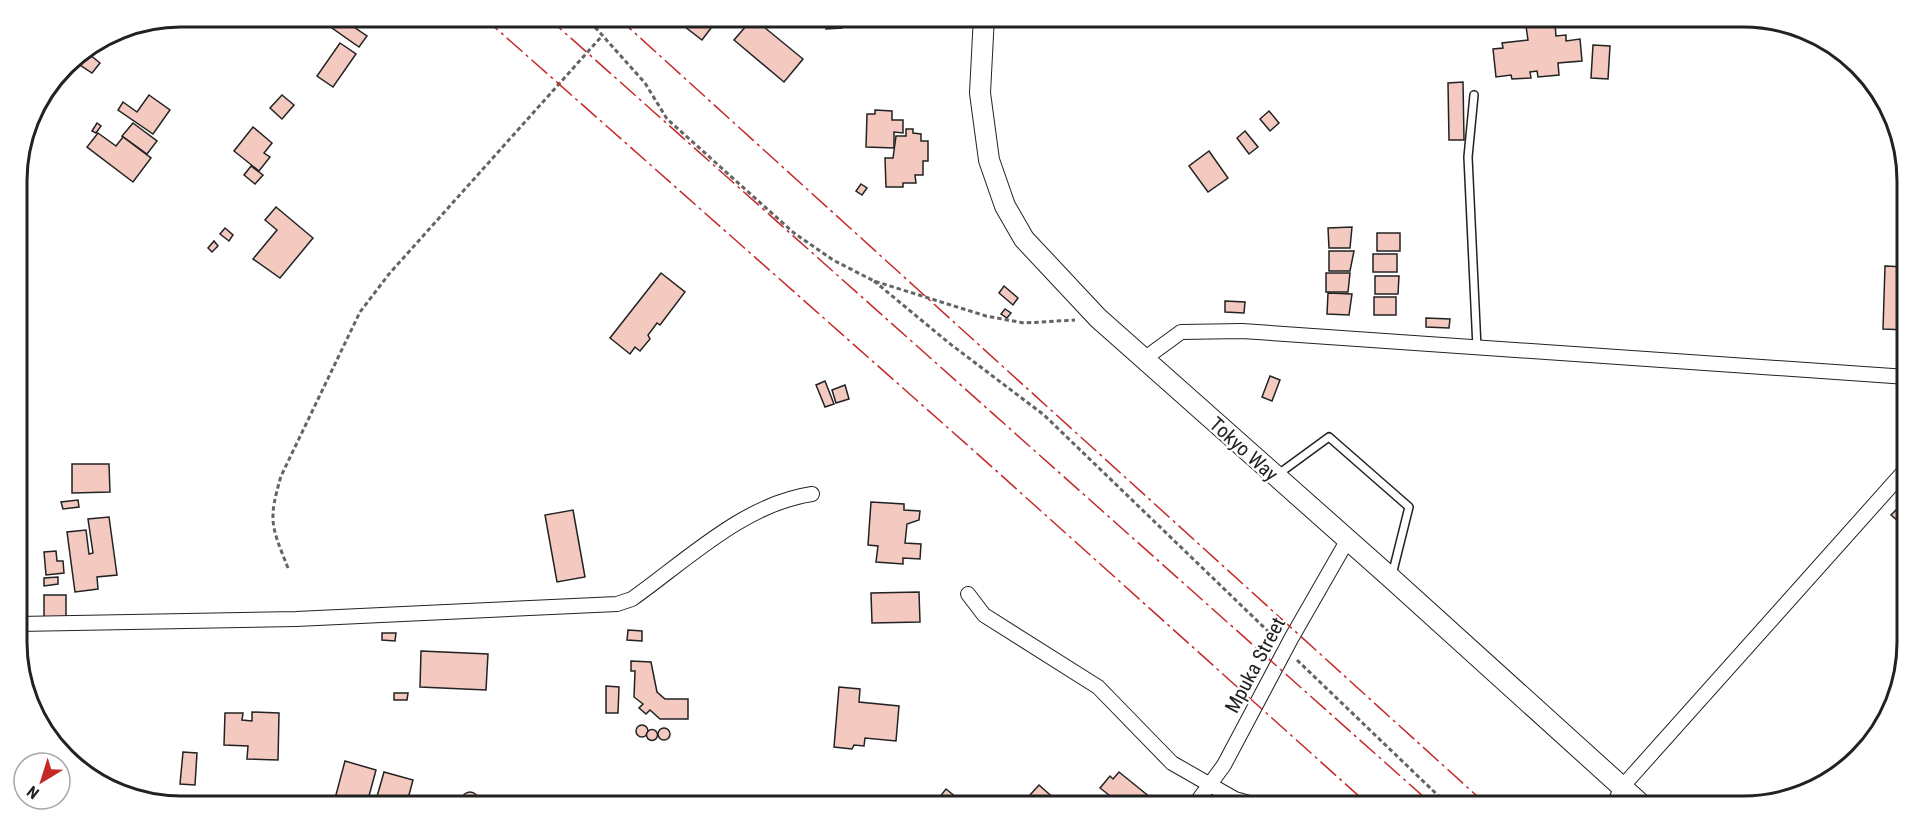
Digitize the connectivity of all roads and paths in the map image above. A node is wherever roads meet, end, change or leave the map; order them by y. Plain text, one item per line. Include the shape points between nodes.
1 (593, 27) edge
2 (983, 27) edge
3 (600, 37) junction
4 (1474, 95) dead end
5 (874, 281) junction
6 (1098, 318) junction
7 (1477, 348) junction
8 (1144, 359) junction
9 (1897, 376) edge
10 (1275, 476) junction
11 (1897, 479) edge
12 (812, 494) dead end
13 (1347, 541) junction
14 (288, 568) dead end
15 (1391, 578) junction
16 (968, 594) dead end
17 (27, 624) edge
18 (1286, 649) junction
19 (1211, 784) junction
20 (1622, 787) junction
21 (1202, 796) edge
22 (1230, 796) edge
23 (1439, 796) edge
24 (1618, 796) edge
25 (1632, 796) edge

1 - 3 path
2 - 6 street, Tokyo Way via 980,93 988,160 1005,206 1024,239
3 - 5 path via 645,83 667,119 794,233 833,260
3 - 14 path via 389,274 360,312 281,476 272,527
4 - 7 lane via 1468,157
5 - 6 path via 986,316 1024,323
5 - 18 path via 1044,415
6 - 8 street, Tokyo Way
7 - 8 street via 1193,330 1171,338
7 - 9 street
8 - 10 street, Tokyo Way
10 - 13 street, Tokyo Way
10 - 15 lane via 1329,437 1409,507
11 - 20 street
12 - 17 street via 792,497 742,518 632,599 617,604 296,618
13 - 15 street, Tokyo Way
13 - 18 street, Mpuka Street
15 - 20 street, Tokyo Way
16 - 19 street via 984,615 1098,687 1160,753
18 - 19 street, Mpuka Street
18 - 23 path
19 - 21 street, Mpuka Street
19 - 22 street
20 - 24 street
20 - 25 street, Tokyo Way

